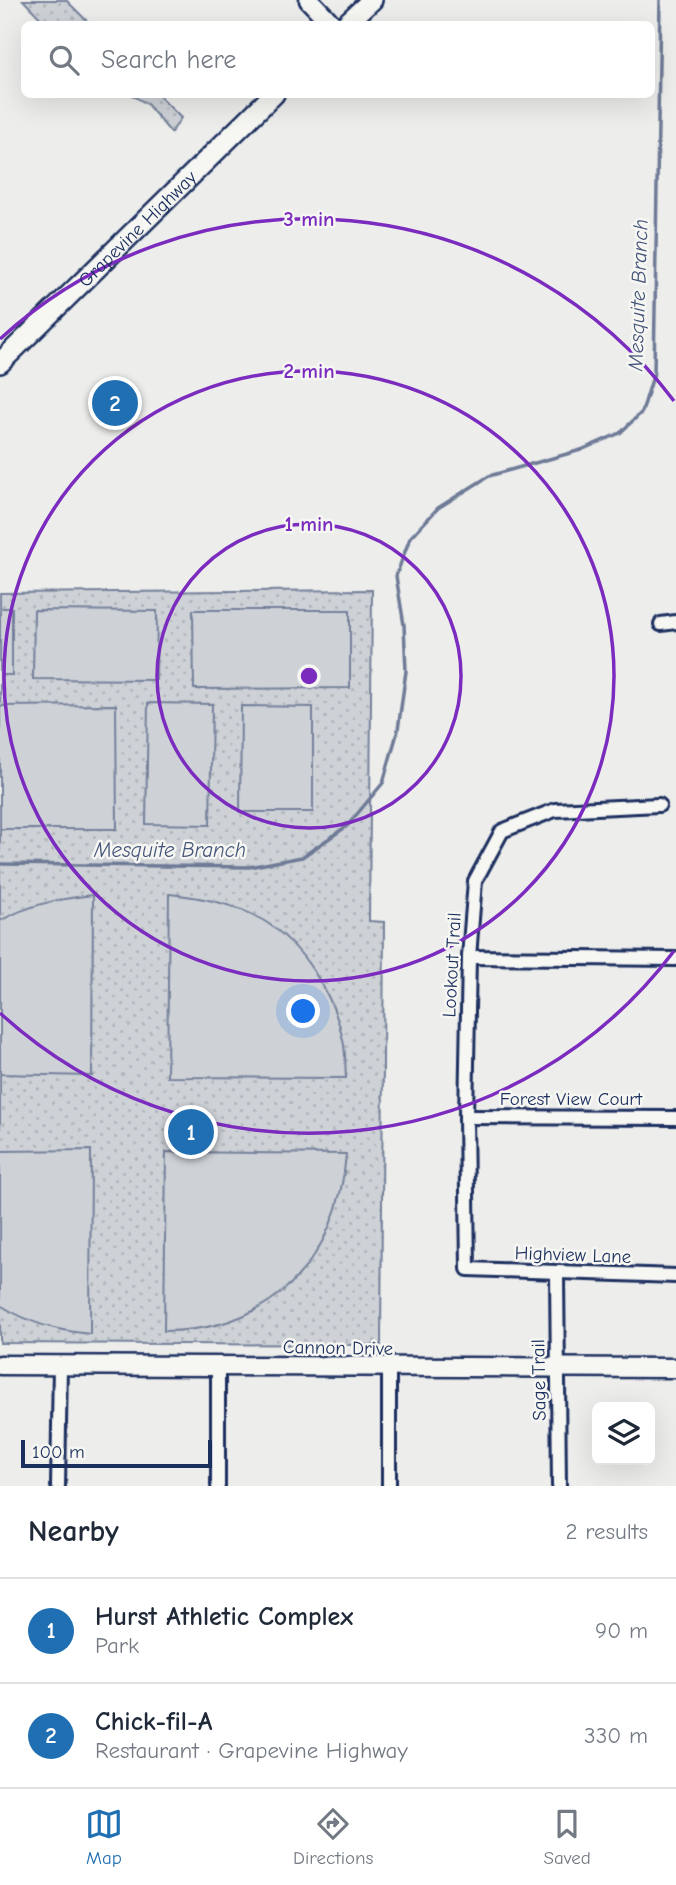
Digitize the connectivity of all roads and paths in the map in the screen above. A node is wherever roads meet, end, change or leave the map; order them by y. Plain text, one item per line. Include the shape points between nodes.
1 (309, 0) edge
2 (372, 0) edge
3 (329, 21) edge
4 (349, 21) edge
5 (270, 98) edge
6 (0, 363) edge
7 (676, 622) edge
8 (661, 624) dead end
9 (659, 805) dead end
10 (469, 957) junction
11 (676, 959) edge
12 (466, 1117) junction
13 (676, 1118) edge
14 (468, 1269) joint
15 (557, 1273) junction
16 (676, 1276) edge
17 (0, 1365) edge
18 (60, 1365) junction
19 (218, 1366) junction
20 (389, 1368) junction
21 (676, 1368) edge
22 (557, 1369) junction
23 (58, 1486) edge
24 (218, 1486) edge
25 (389, 1486) edge
26 (559, 1486) edge

1 - 3 street
2 - 4 main road
5 - 6 main road, Grapevine Highway
7 - 8 street
9 - 10 street, Lookout Trail via 555,810 502,831 475,881
10 - 11 street
10 - 12 street, Lookout Trail
12 - 13 street, Forest View Court
12 - 14 street, Lookout Trail
14 - 15 street, Highview Lane
15 - 16 street, Highview Lane
15 - 22 street, Sage Trail
17 - 18 street, Cannon Drive
18 - 19 street, Cannon Drive
18 - 23 street
19 - 20 street, Cannon Drive
19 - 24 street
20 - 22 street, Cannon Drive
20 - 25 street
21 - 22 street, Cannon Drive
22 - 26 street, Sage Trail

